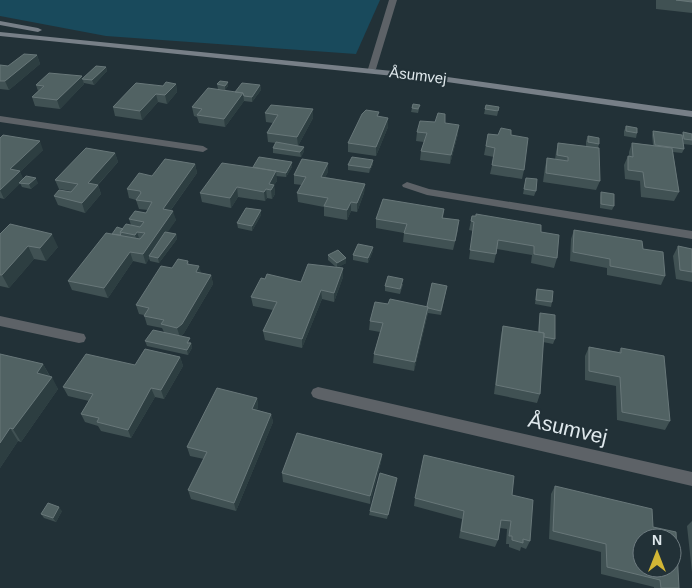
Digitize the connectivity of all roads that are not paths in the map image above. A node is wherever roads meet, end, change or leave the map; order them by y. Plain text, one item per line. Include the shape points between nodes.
1 (394, 0) edge
2 (0, 23) edge
3 (0, 34) edge
4 (142, 48) junction
5 (372, 69) junction
6 (692, 114) edge
7 (0, 119) edge
8 (204, 150) dead end
9 (407, 185) dead end
10 (692, 235) edge
11 (0, 321) edge
12 (79, 338) dead end
13 (318, 393) dead end
14 (692, 478) edge

1 - 5 street
2 - 4 street, Åsumvej
3 - 4 street, Åsumvej
4 - 5 street, Åsumvej
5 - 6 street, Åsumvej via 590,97
7 - 8 street
9 - 10 street via 427,192
11 - 12 street
13 - 14 street, Åsumvej

